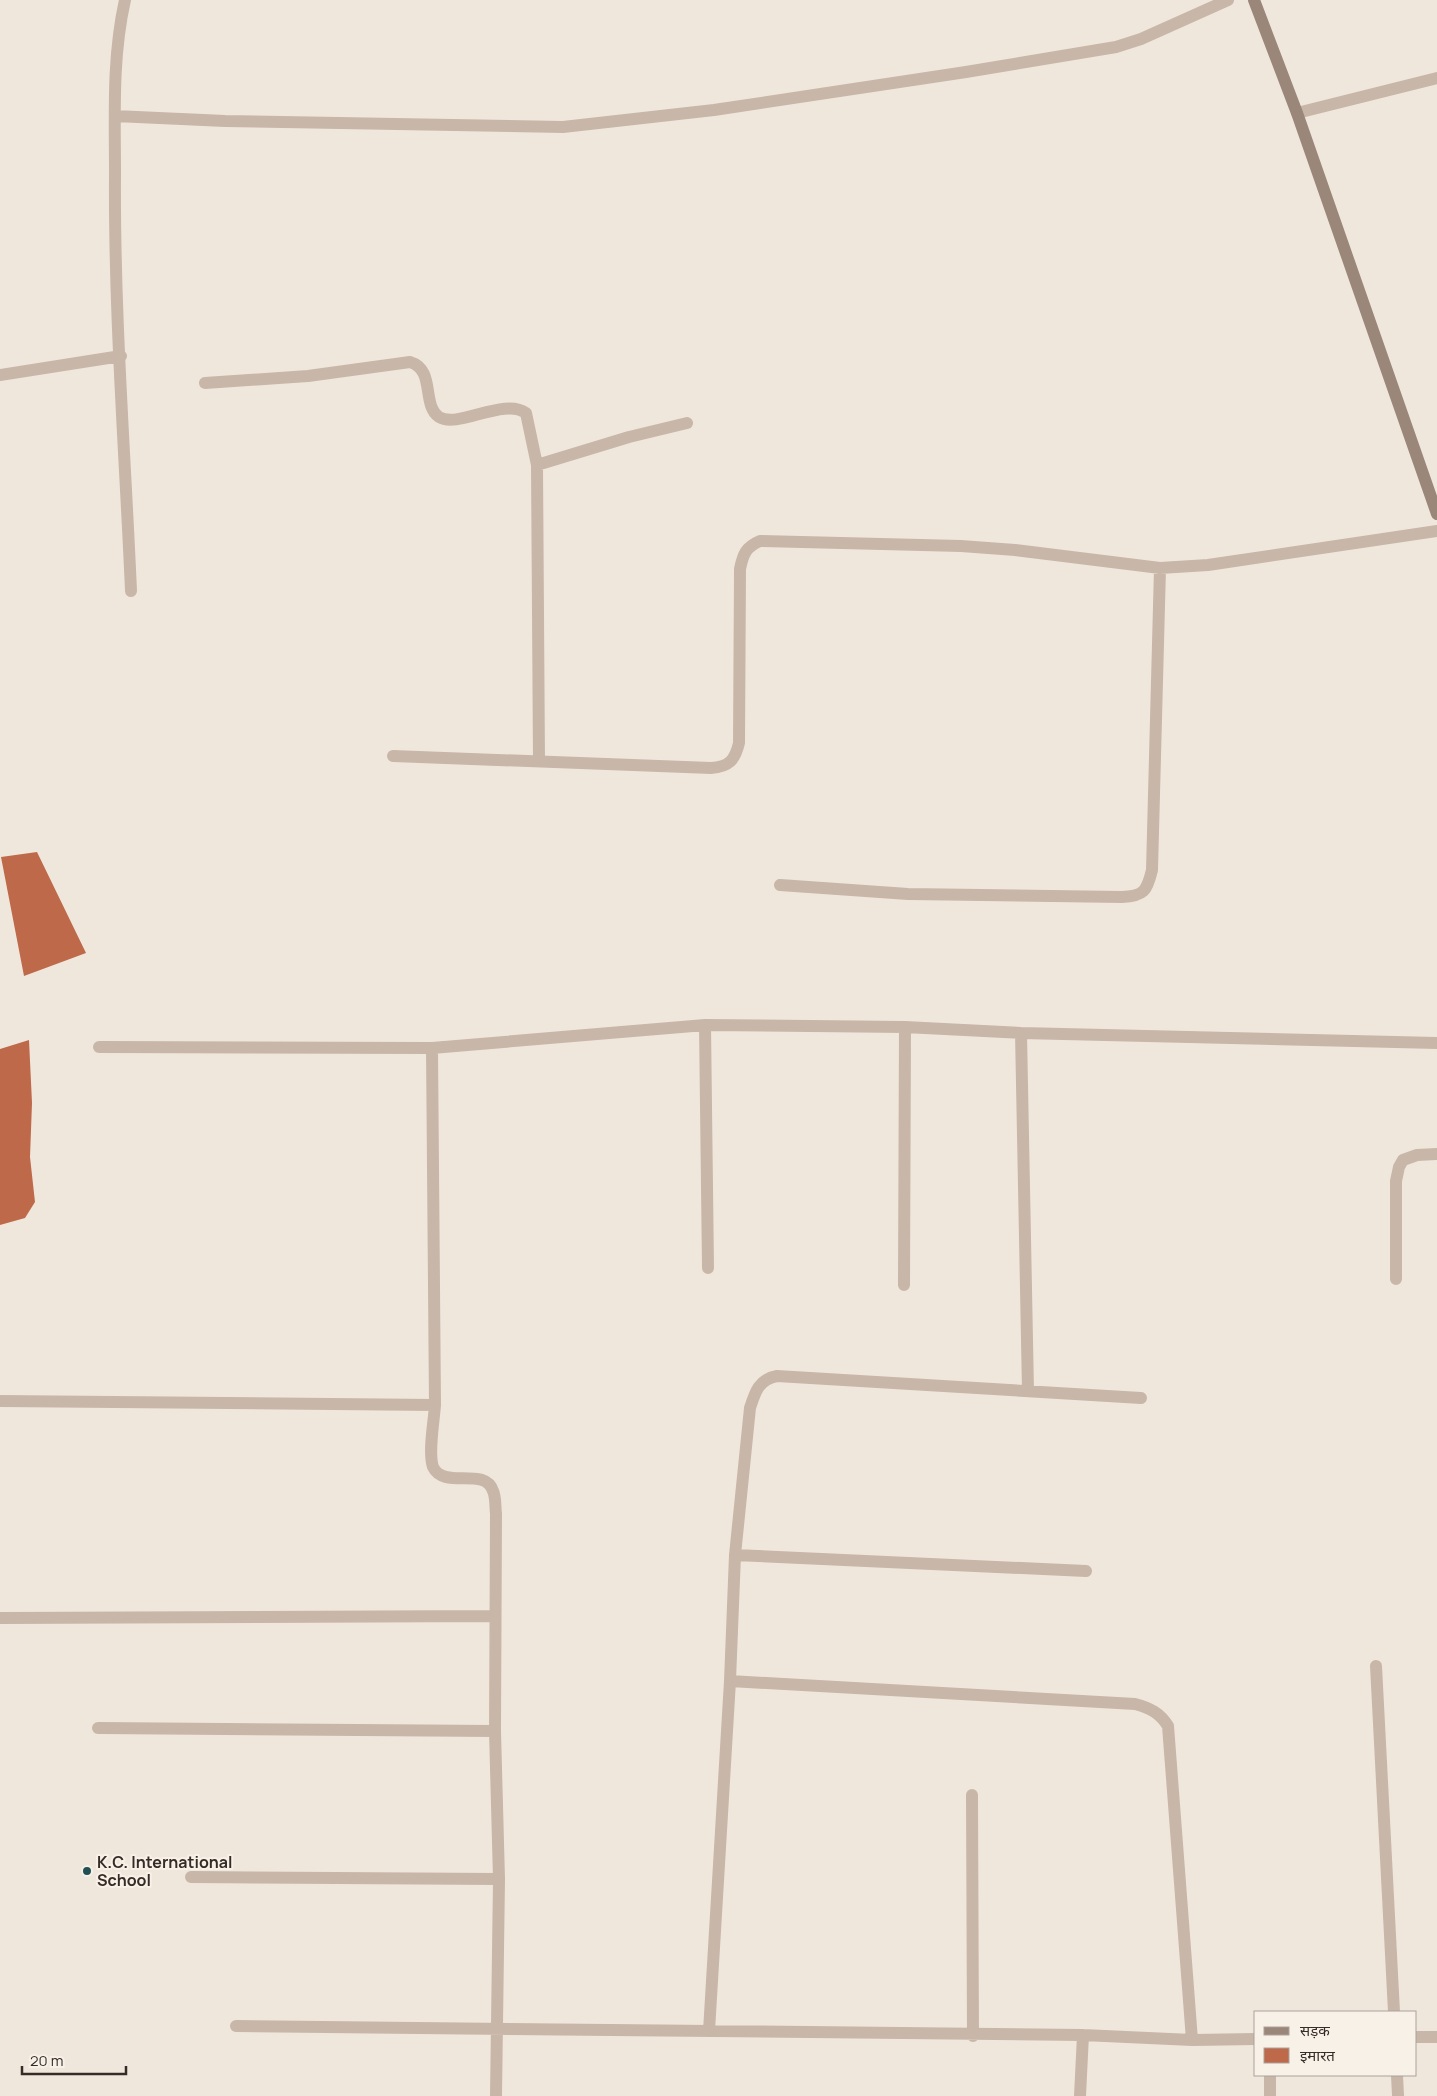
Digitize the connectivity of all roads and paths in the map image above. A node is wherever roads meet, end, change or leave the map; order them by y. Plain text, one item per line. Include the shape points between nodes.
1 (125, 0) edge
2 (1228, 0) edge
3 (1254, 0) edge
4 (1437, 78) edge
5 (1297, 113) junction
6 (115, 116) junction
7 (121, 356) junction
8 (0, 375) edge
9 (205, 383) dead end
10 (687, 423) dead end
11 (538, 465) junction
12 (1437, 514) edge
13 (1437, 532) edge
14 (1160, 568) junction
15 (131, 591) dead end
16 (393, 756) dead end
17 (539, 761) junction
18 (780, 885) dead end
19 (705, 1025) junction
20 (905, 1027) junction
21 (1021, 1033) junction
22 (1437, 1043) edge
23 (98, 1047) dead end
24 (432, 1048) junction
25 (1437, 1154) edge
26 (708, 1268) dead end
27 (1396, 1279) dead end
28 (904, 1285) dead end
29 (1028, 1391) junction
30 (1140, 1398) dead end
31 (0, 1401) edge
32 (435, 1405) junction
33 (735, 1555) junction
34 (1086, 1571) dead end
35 (495, 1616) junction
36 (0, 1618) edge
37 (1376, 1666) dead end
38 (730, 1681) junction
39 (98, 1728) dead end
40 (495, 1731) junction
41 (972, 1795) dead end
42 (191, 1876) dead end
43 (499, 1879) junction
44 (1394, 2011) edge
45 (236, 2026) dead end
46 (496, 2029) junction
47 (709, 2031) junction
48 (973, 2036) junction
49 (1083, 2036) junction
50 (1417, 2037) edge
51 (1437, 2037) edge
52 (1254, 2038) edge
53 (1192, 2040) junction
54 (1270, 2076) edge
55 (1397, 2076) edge
56 (496, 2096) edge
57 (1080, 2096) edge
58 (1270, 2096) edge
59 (1398, 2096) edge

1 - 6 street via 116,44
2 - 6 street via 1141,39 1108,48 714,110 563,127
3 - 5 street
4 - 5 street
5 - 12 street
6 - 7 street via 116,305
7 - 8 street
7 - 15 street
9 - 11 street via 308,376 415,363 424,371 434,410 439,416 451,419 512,407 526,413
10 - 11 street
11 - 17 street
13 - 14 street via 1208,565
14 - 17 street via 961,546 760,541 744,552 740,569 739,743 736,756 728,765 711,768
14 - 18 street via 1152,870 1144,892 1136,896 956,895
16 - 17 street
19 - 20 street
19 - 24 street
19 - 26 street
20 - 21 street
20 - 28 street
21 - 22 street
21 - 29 street
23 - 24 street
24 - 32 street
25 - 27 street via 1404,1160 1399,1167 1396,1181
29 - 30 street
29 - 33 street via 777,1376 764,1380 758,1386 750,1408
31 - 32 street
32 - 35 street via 432,1458 438,1474 446,1478 486,1482 493,1489 496,1514
33 - 34 street
33 - 38 street
35 - 36 street
35 - 40 street
37 - 44 street
38 - 47 street
38 - 53 street via 1134,1704 1162,1716 1168,1726
39 - 40 street
40 - 43 street
41 - 48 street
42 - 43 street
43 - 46 street
45 - 46 street
46 - 47 street
46 - 56 street
47 - 48 street
48 - 49 street
49 - 53 street
49 - 57 street
50 - 51 street
52 - 53 street
54 - 58 street
55 - 59 street

